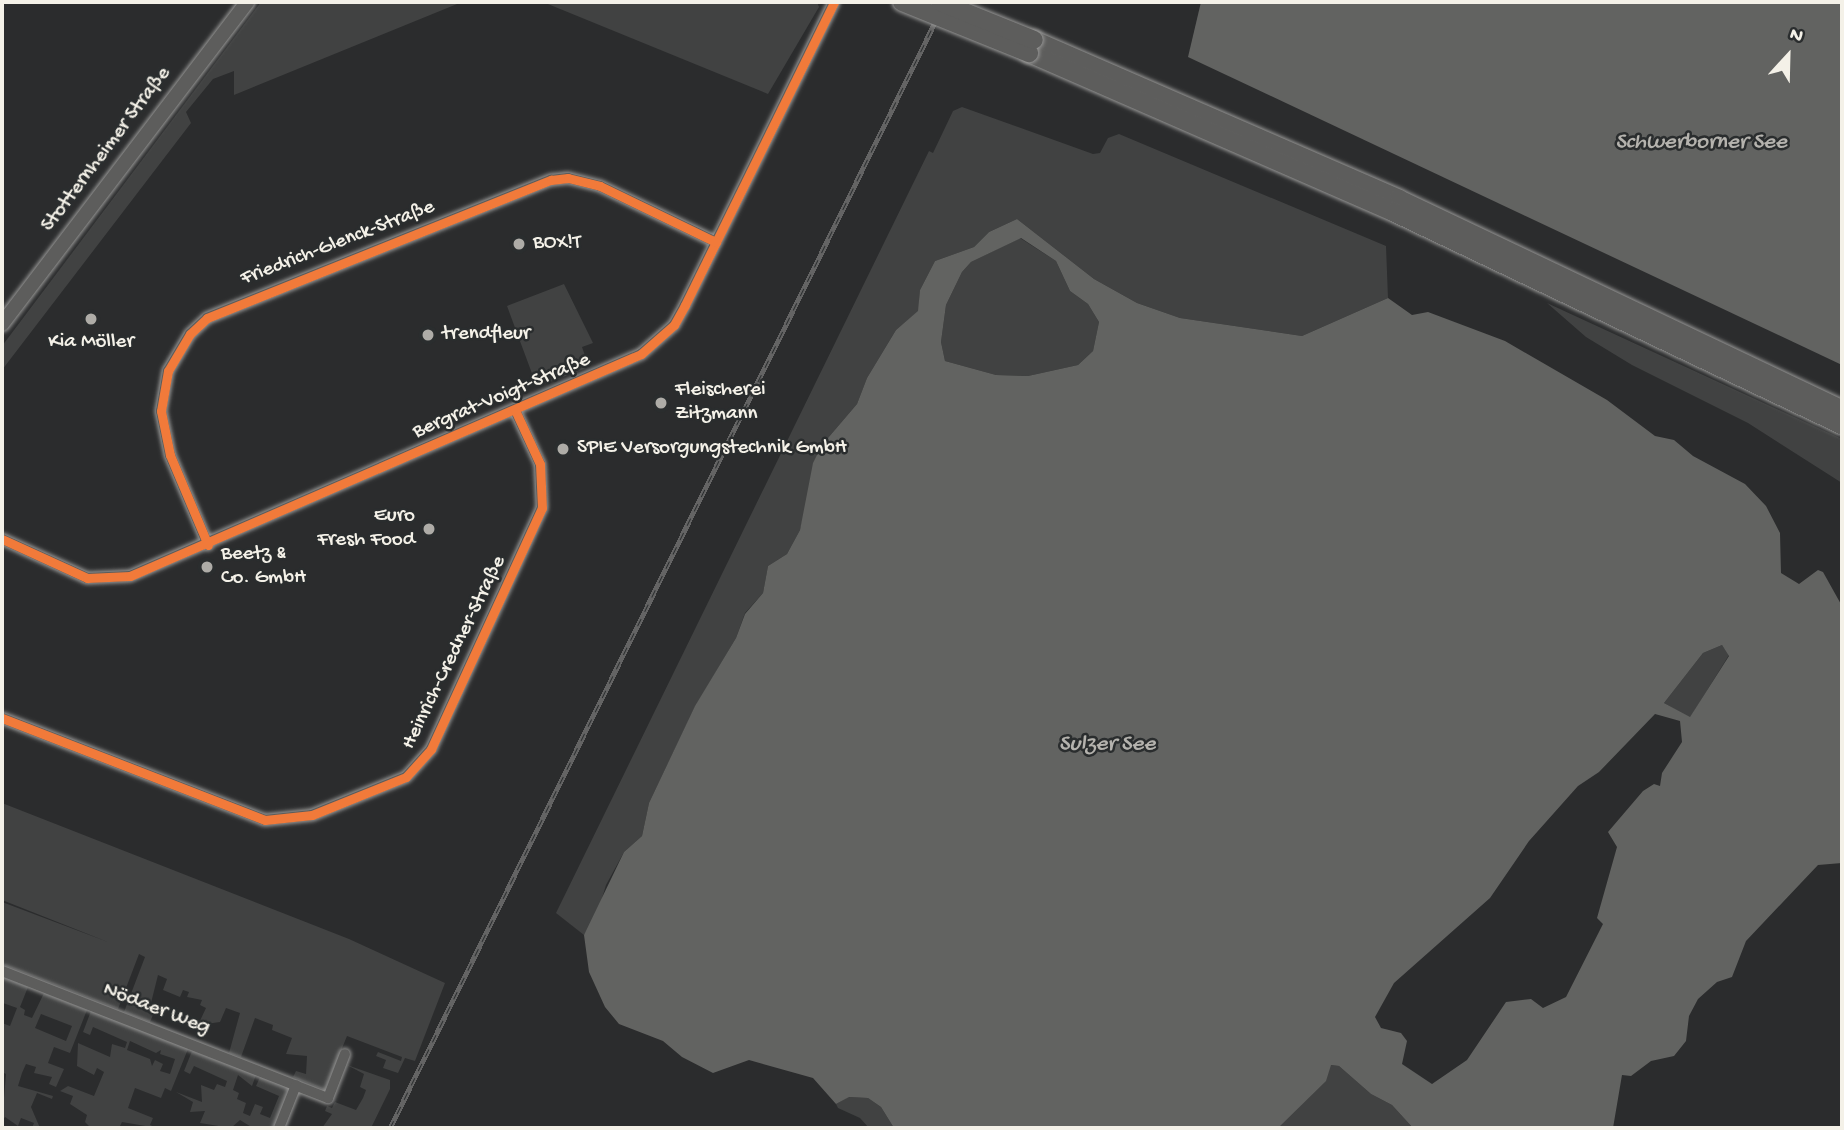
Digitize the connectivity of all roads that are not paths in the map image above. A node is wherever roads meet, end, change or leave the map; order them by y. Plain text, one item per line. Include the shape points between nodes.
1 (247, 2) edge
2 (834, 2) edge
3 (902, 2) edge
4 (940, 2) edge
5 (1032, 47) junction
6 (716, 242) junction
7 (2, 324) edge
8 (1842, 409) edge
9 (515, 410) junction
10 (1842, 425) edge
11 (2, 539) edge
12 (208, 545) junction
13 (2, 718) edge
14 (2, 971) edge
15 (345, 1054) dead end
16 (296, 1085) junction
17 (279, 1128) edge

1 - 7 main road, Stotternheimer Straße
2 - 6 street, Bergrat-Voigt-Straße
3 - 5 highway, bridge
4 - 5 highway, bridge
5 - 8 highway via 1399,199
5 - 10 highway
6 - 9 street, Bergrat-Voigt-Straße via 679,317 659,342 622,365
6 - 12 street, Friedrich-Glenck-Straße via 600,186 568,178 551,180 206,318 167,371 161,411 170,455
9 - 12 street, Bergrat-Voigt-Straße
9 - 13 street, Heinrich-Credner-Straße via 540,464 542,508 431,749 406,777 312,815 265,820
11 - 12 street, Bergrat-Voigt-Straße via 98,581 137,574
14 - 16 street, Nödaer Weg
15 - 16 street, Nödaer Weg via 328,1098
16 - 17 street

